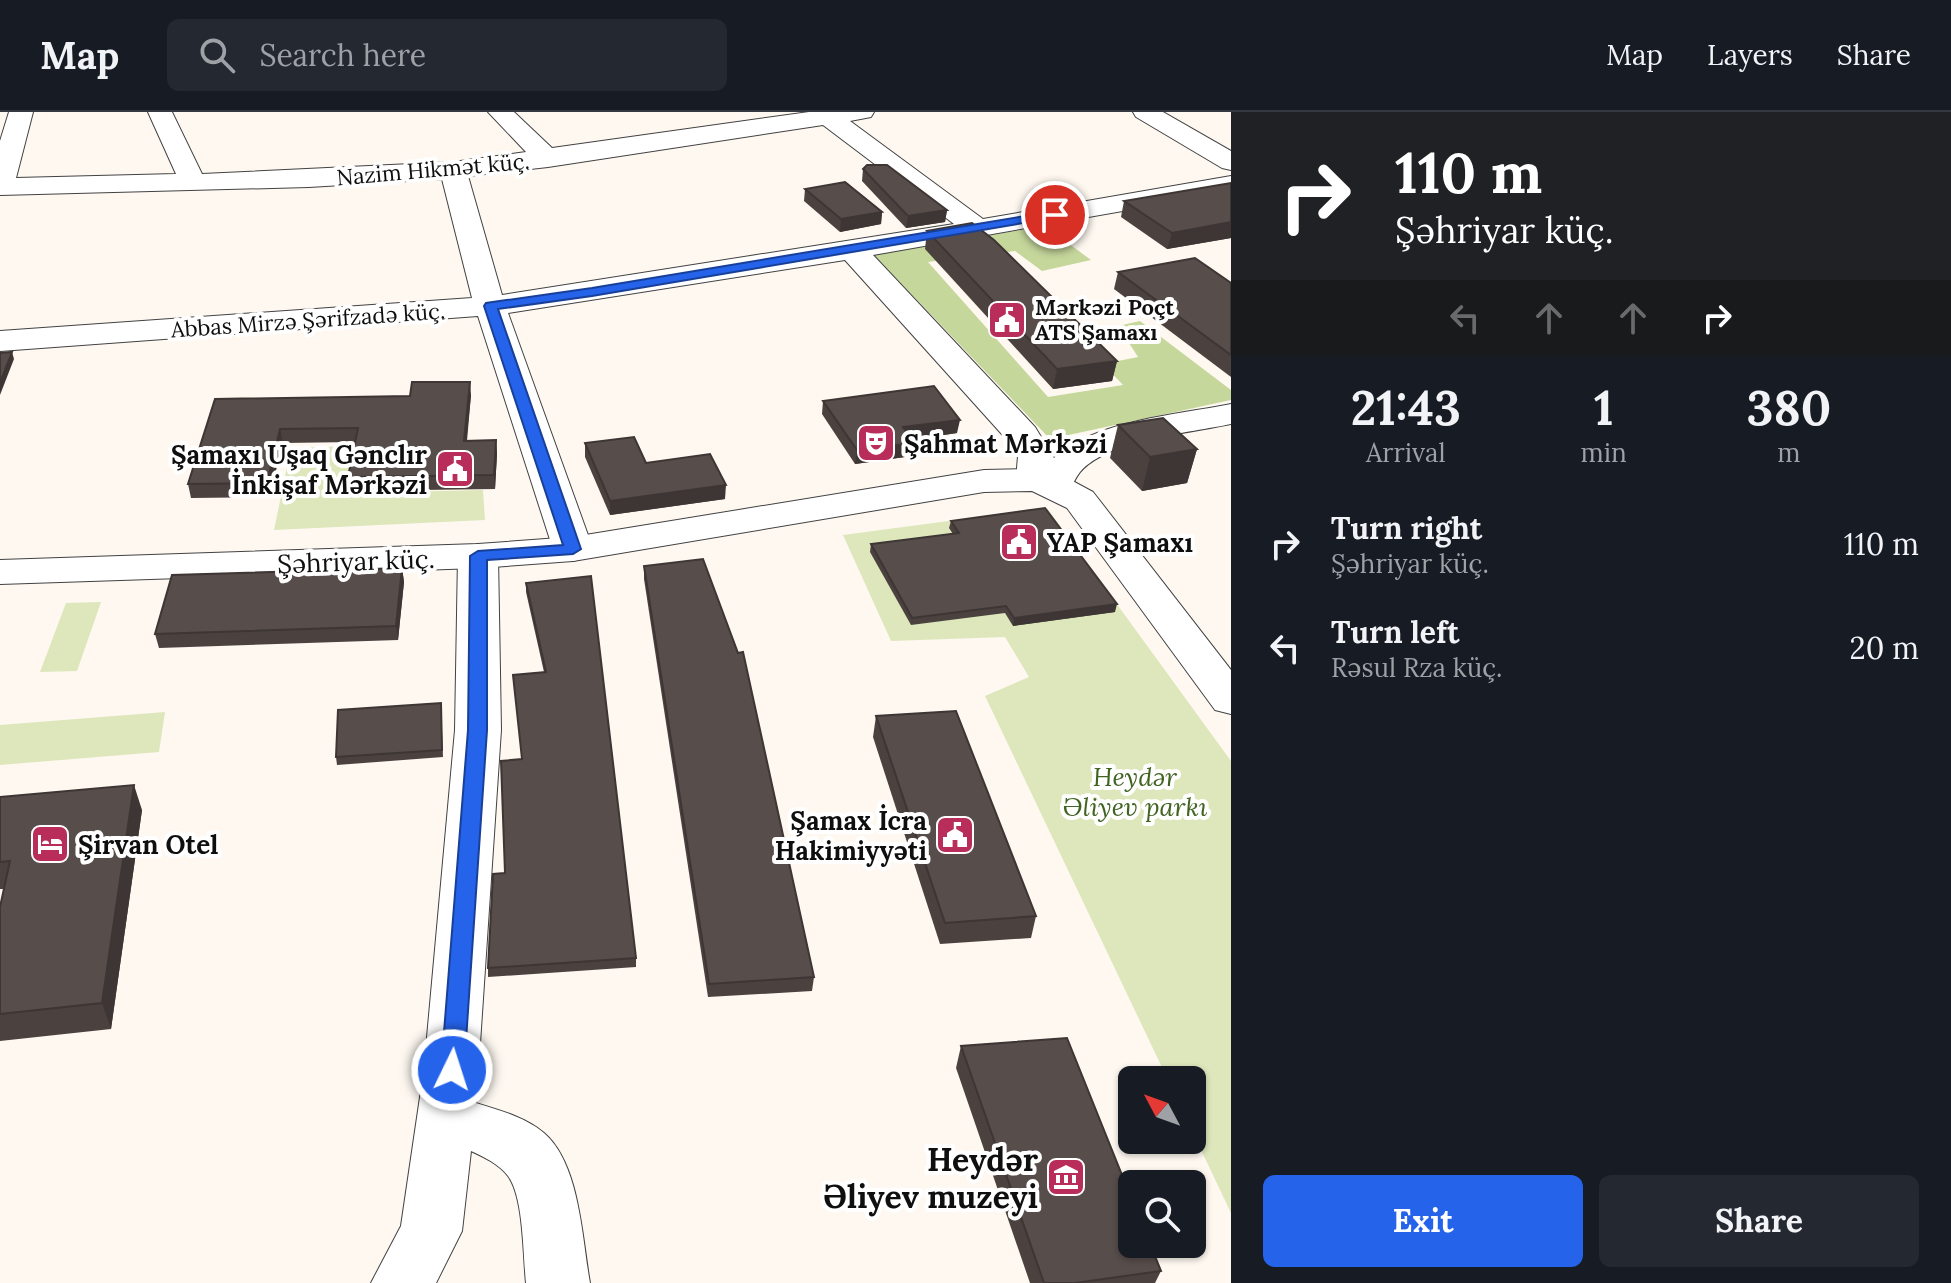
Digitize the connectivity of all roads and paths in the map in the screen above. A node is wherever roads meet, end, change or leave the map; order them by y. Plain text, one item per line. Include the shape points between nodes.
1 (21, 112) edge
2 (160, 112) edge
3 (500, 112) edge
4 (862, 112) edge
5 (1145, 112) edge
6 (824, 114) edge
7 (548, 159) junction
8 (1231, 162) edge
9 (453, 170) junction
10 (193, 182) junction
11 (1231, 184) edge
12 (0, 187) edge
13 (979, 229) junction
14 (852, 250) junction
15 (490, 306) junction
16 (0, 341) edge
17 (1231, 414) edge
18 (1043, 483) junction
19 (573, 549) junction
20 (478, 556) junction
21 (0, 572) edge
22 (1231, 700) edge
23 (445, 1118) junction
24 (403, 1283) edge
25 (558, 1283) edge

1 - 12 street
2 - 10 street
3 - 7 street
4 - 6 street, Nazim Hikmət küç.
5 - 8 street
6 - 7 street, Nazim Hikmət küç.
6 - 13 street
7 - 9 street, Nazim Hikmət küç.
9 - 10 street, Nazim Hikmət küç.
9 - 15 street
10 - 12 street, Nazim Hikmət küç.
11 - 13 street, Abbas Mirzə Şərifzadə küç.
13 - 14 street, Abbas Mirzə Şərifzadə küç.
14 - 15 street, Abbas Mirzə Şərifzadə küç.
14 - 18 street via 1022,435 1036,456
15 - 16 street, Abbas Mirzə Şərifzadə küç.
15 - 19 street
17 - 18 street via 1113,440 1085,451
18 - 19 street, Şəhriyar küç. via 984,481
18 - 22 street via 1080,500 1096,518
19 - 20 street, Şəhriyar küç.
20 - 21 street, Şəhriyar küç.
20 - 23 street via 478,730
23 - 24 street via 431,1231
23 - 25 street via 507,1141 528,1156 542,1182

